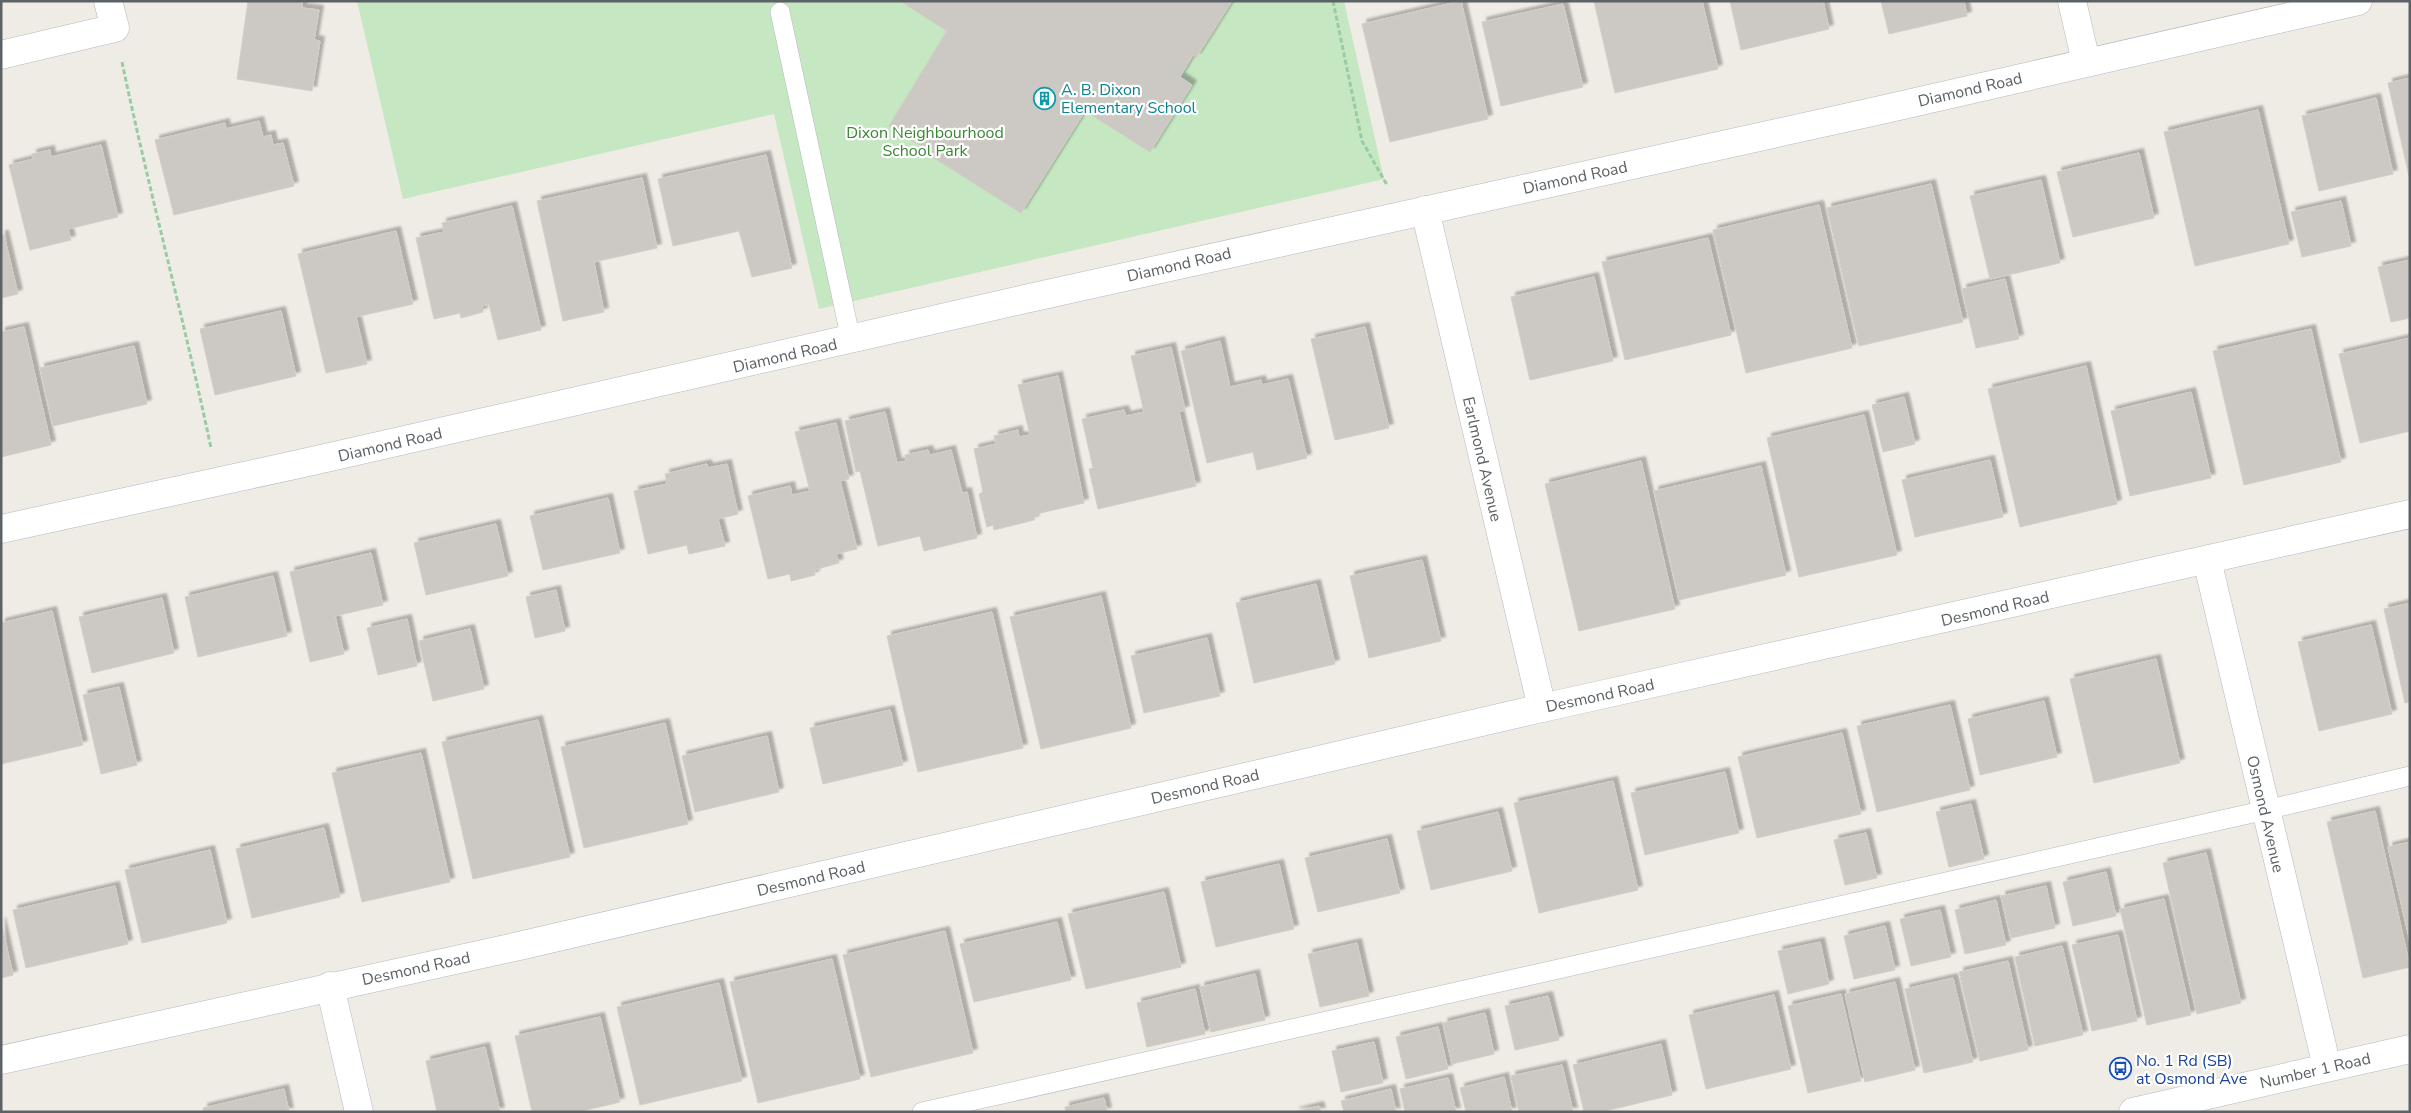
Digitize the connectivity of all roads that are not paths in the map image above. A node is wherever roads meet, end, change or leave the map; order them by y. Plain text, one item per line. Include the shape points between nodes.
1 (108, 1) edge
2 (2072, 1) edge
3 (2358, 1) edge
4 (780, 12) dead end
5 (1, 55) edge
6 (2086, 62) junction
7 (1425, 210) junction
8 (851, 340) junction
9 (2410, 514) edge
10 (1, 529) edge
11 (2207, 560) junction
12 (1542, 708) junction
13 (2410, 776) edge
14 (2266, 810) junction
15 (330, 986) junction
16 (2410, 1049) edge
17 (1, 1060) edge
18 (2327, 1067) junction
19 (359, 1112) edge
20 (922, 1112) edge
21 (2133, 1112) edge

1 - 5 street via 115,28
2 - 6 street
3 - 6 street, Diamond Road
4 - 8 lane
6 - 7 street, Diamond Road
7 - 8 street, Diamond Road
7 - 12 street, Earlmond Avenue
8 - 10 street, Diamond Road
9 - 11 street, Desmond Road
11 - 12 street, Desmond Road
11 - 14 street, Osmond Avenue
12 - 15 street, Desmond Road via 519,946
13 - 14 lane
14 - 18 street, Osmond Avenue
14 - 20 lane
15 - 17 street, Desmond Road
15 - 19 street
16 - 18 street, Number 1 Road
18 - 21 street, Number 1 Road

